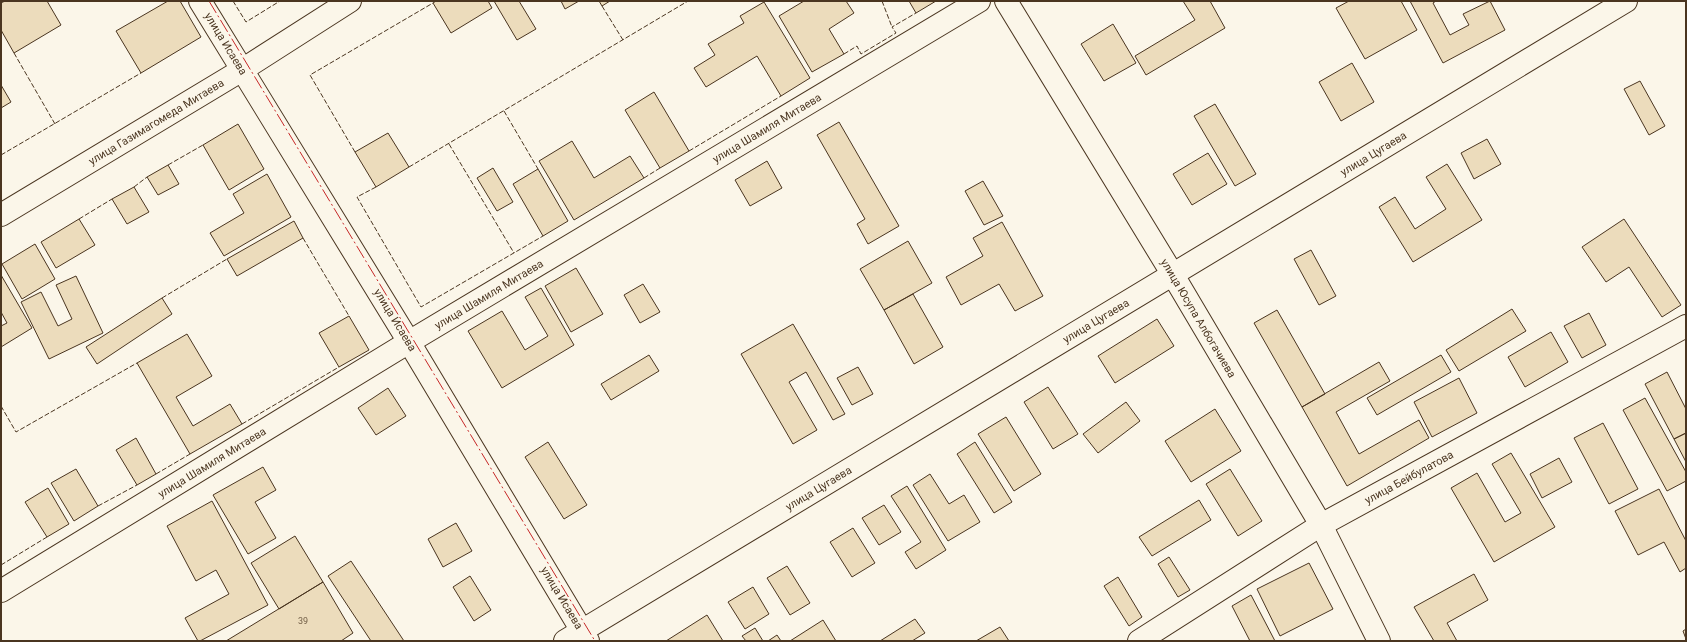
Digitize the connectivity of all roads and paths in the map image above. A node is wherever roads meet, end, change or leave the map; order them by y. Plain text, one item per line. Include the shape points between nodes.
1 (200, 1) edge
2 (350, 1) edge
3 (979, 1) edge
4 (1006, 1) edge
5 (1626, 1) edge
6 (242, 70) junction
7 (1, 215) edge
8 (1173, 275) junction
9 (1686, 326) edge
10 (409, 342) junction
11 (1321, 525) junction
12 (1, 591) edge
13 (579, 638) edge
14 (1139, 641) edge
15 (1379, 641) edge

1 - 6 street, улица Исаева
2 - 6 street, улица Газимагомеда Митаева
3 - 10 street, улица Шамиля Митаева
4 - 8 street, улица Юсупа Албогачиева
5 - 8 street, улица Цугаева
6 - 7 street, улица Газимагомеда Митаева
6 - 10 street, улица Исаева
8 - 11 street, улица Юсупа Албогачиева
8 - 13 street, улица Цугаева
9 - 11 street, улица Бейбулатова
10 - 12 street, улица Шамиля Митаева
10 - 13 street, улица Исаева
11 - 14 street, улица Бейбулатова
11 - 15 street, улица Юсупа Албогачиева

